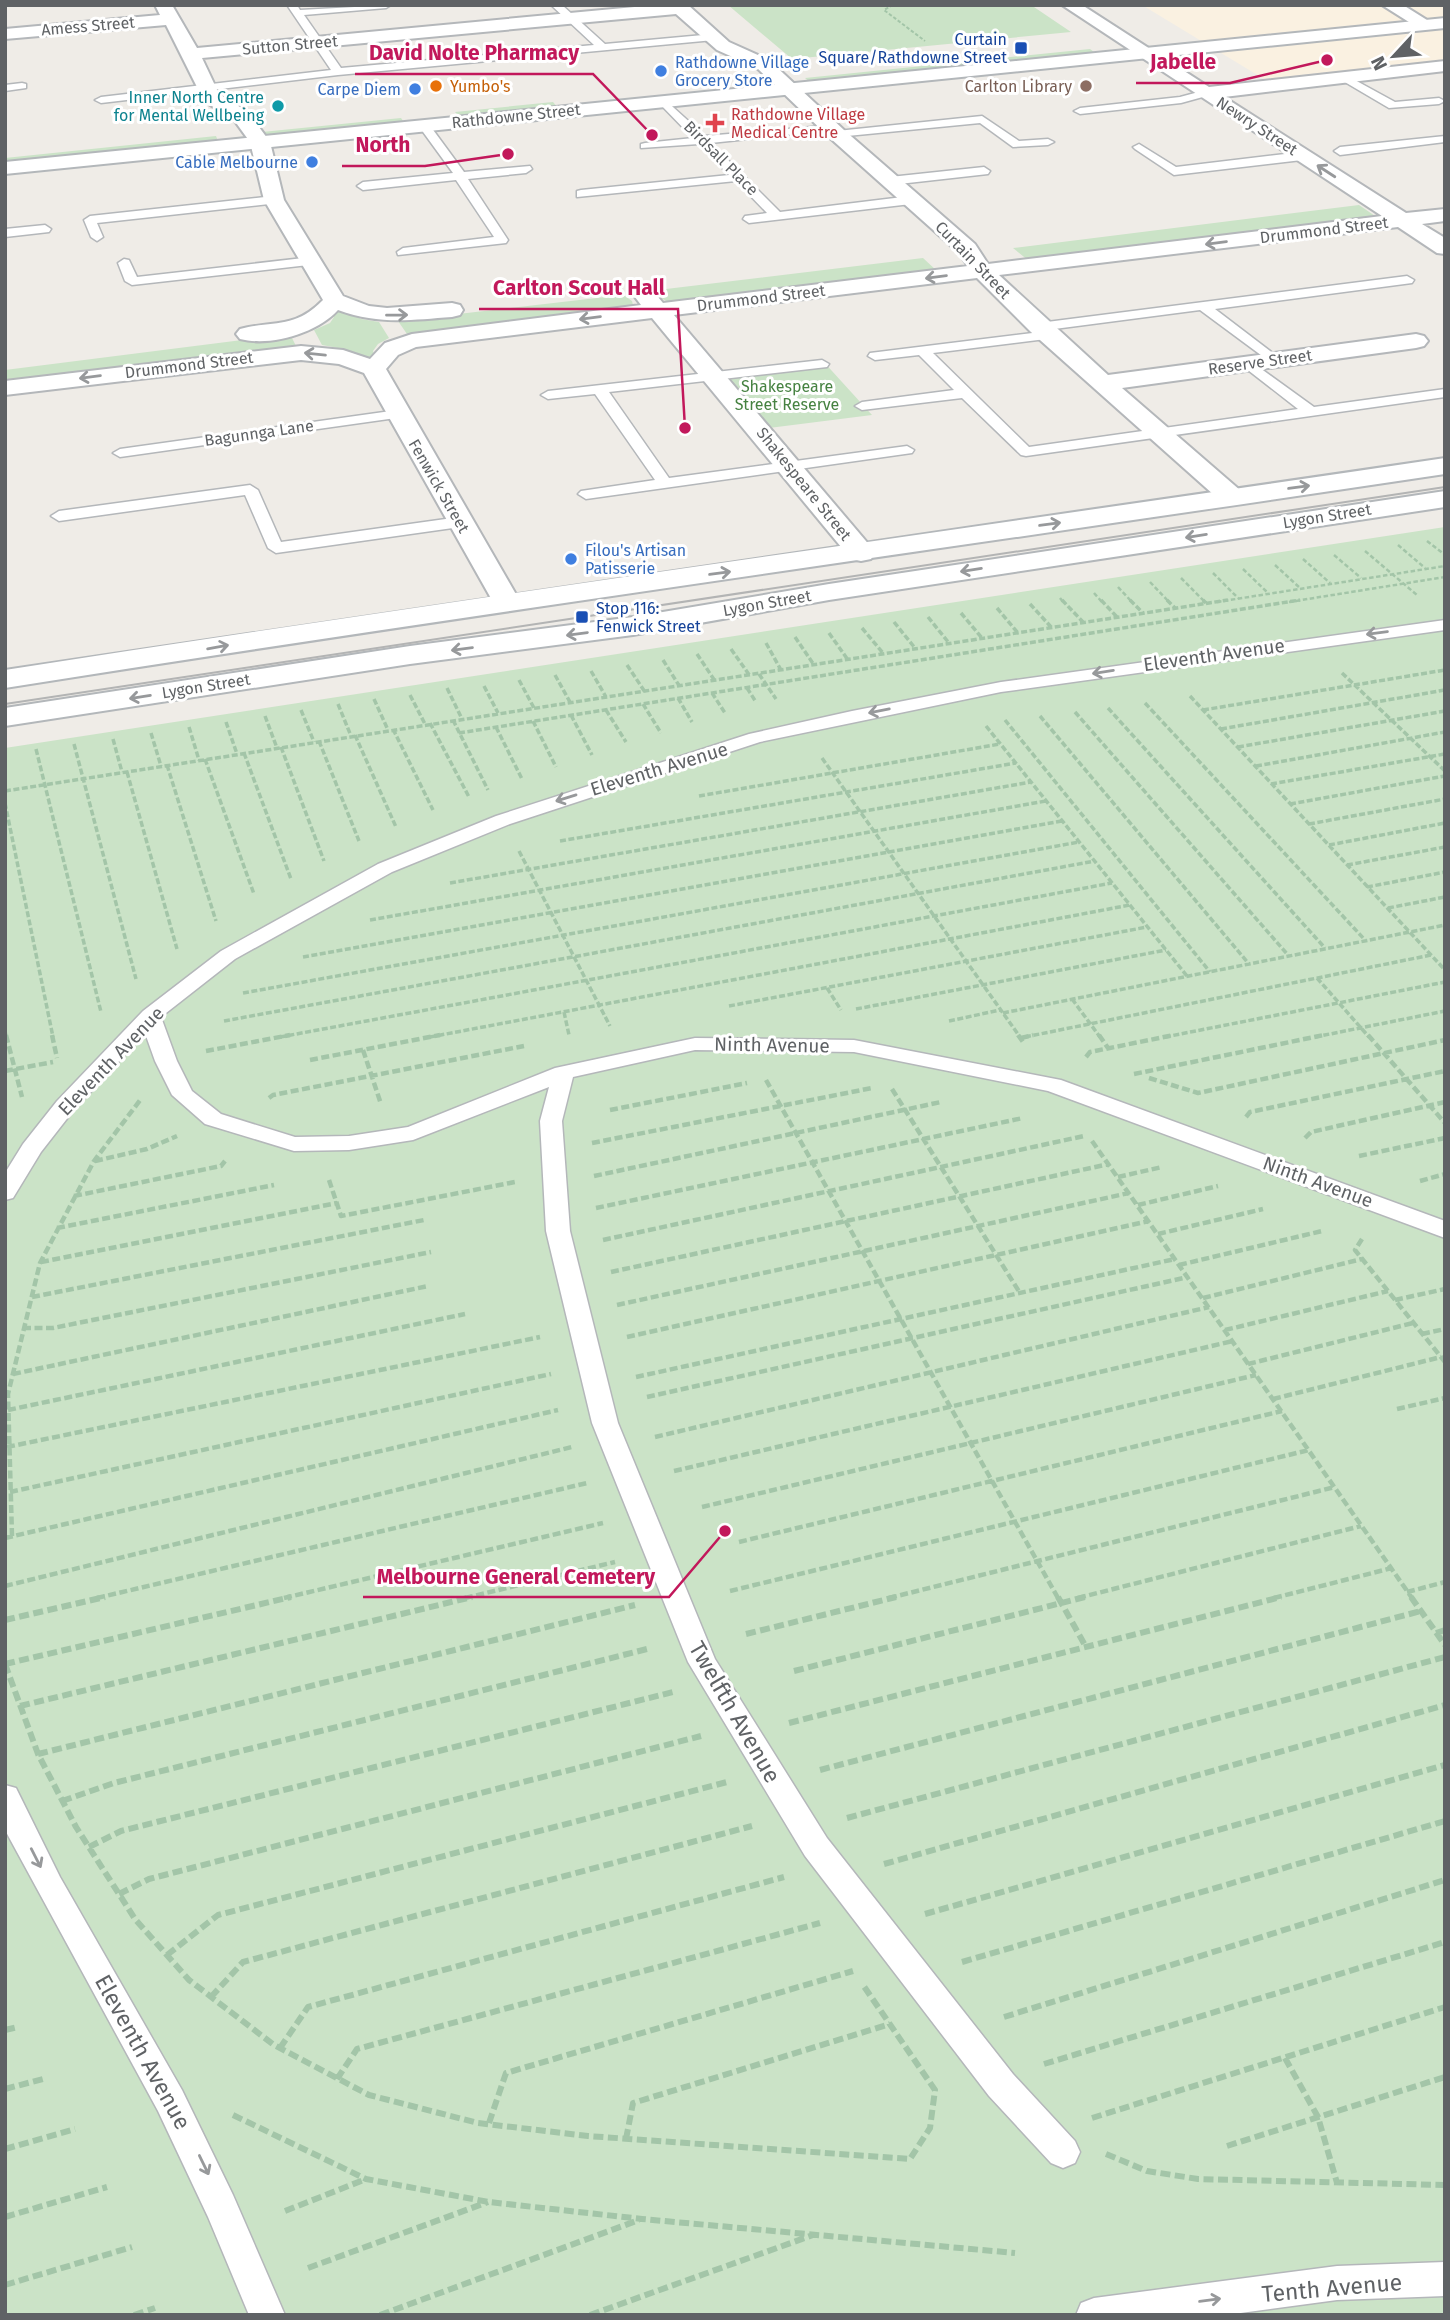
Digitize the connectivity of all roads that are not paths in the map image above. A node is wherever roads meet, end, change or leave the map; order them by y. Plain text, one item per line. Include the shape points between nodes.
1 (386, 5) edge
2 (556, 5) edge
3 (1070, 5) edge
4 (1390, 5) edge
5 (679, 7) edge
6 (294, 9) edge
7 (1445, 11) edge
8 (167, 12) edge
9 (411, 12) dead end
10 (1407, 15) junction
11 (570, 19) junction
12 (1445, 23) edge
13 (1426, 25) junction
14 (427, 32) junction
15 (5, 34) edge
16 (714, 37) junction
17 (1166, 41) junction
18 (316, 42) junction
19 (603, 48) junction
20 (1136, 48) junction
21 (191, 54) junction
22 (1445, 66) edge
23 (338, 72) junction
24 (1342, 76) junction
25 (783, 83) junction
26 (22, 86) dead end
27 (5, 88) edge
28 (1241, 89) junction
29 (1206, 93) junction
30 (208, 94) junction
31 (101, 100) dead end
32 (663, 101) junction
33 (1443, 102) edge
34 (1263, 103) dead end
35 (1080, 111) dead end
36 (424, 125) junction
37 (834, 131) junction
38 (256, 136) junction
39 (703, 139) junction
40 (1445, 139) edge
41 (225, 140) junction
42 (1048, 142) dead end
43 (645, 146) dead end
44 (1139, 147) dead end
45 (1335, 148) joint
46 (5, 155) edge
47 (1302, 156) junction
48 (1362, 165) dead end
49 (5, 168) edge
50 (526, 169) dead end
51 (984, 171) dead end
52 (461, 176) junction
53 (740, 177) junction
54 (890, 181) junction
55 (363, 186) dead end
56 (272, 194) junction
57 (581, 194) dead end
58 (1398, 197) dead end
59 (911, 200) junction
60 (1372, 200) junction
61 (1421, 202) dead end
62 (1340, 204) dead end
63 (777, 216) junction
64 (1444, 216) edge
65 (749, 219) dead end
66 (1403, 220) junction
67 (45, 229) dead end
68 (5, 233) edge
69 (97, 237) dead end
70 (978, 247) junction
71 (1445, 248) edge
72 (403, 252) dead end
73 (939, 252) dead end
74 (312, 261) junction
75 (124, 263) dead end
76 (982, 271) junction
77 (1407, 279) dead end
78 (665, 284) dead end
79 (335, 301) junction
80 (1203, 306) junction
81 (475, 307) dead end
82 (658, 310) junction
83 (1044, 331) junction
84 (222, 337) dead end
85 (1416, 341) dead end
86 (923, 351) junction
87 (875, 356) dead end
88 (1273, 360) junction
89 (822, 363) dead end
90 (1250, 363) junction
91 (373, 368) junction
92 (715, 376) junction
93 (1104, 383) junction
94 (5, 388) edge
95 (599, 389) junction
96 (965, 393) junction
97 (1445, 393) edge
98 (548, 396) dead end
99 (862, 406) dead end
100 (1311, 412) junction
101 (398, 414) junction
102 (1160, 433) junction
103 (907, 450) dead end
104 (120, 453) dead end
105 (791, 466) junction
106 (1445, 466) edge
107 (665, 483) junction
108 (586, 494) dead end
109 (1231, 497) junction
110 (1445, 499) edge
111 (59, 516) dead end
112 (460, 522) junction
113 (1264, 526) junction
114 (861, 552) junction
115 (886, 583) junction
116 (507, 603) junction
117 (1445, 625) edge
118 (529, 640) junction
119 (5, 680) edge
120 (5, 717) edge
121 (150, 1015) junction
122 (563, 1073) junction
123 (5, 1193) edge
124 (1445, 1230) edge
125 (5, 1797) edge
126 (1063, 2152) dead end
127 (1445, 2279) edge
128 (267, 2315) edge
129 (1094, 2315) edge

1 - 6 lane
2 - 11 lane
3 - 20 street, Newry Street
4 - 10 street
5 - 11 street, Sutton Street
5 - 16 street, Curtain Street
6 - 18 lane
7 - 10 street, Rathdowne Street
8 - 15 street, Amess Street
8 - 21 street
9 - 14 street
10 - 13 street
10 - 17 street, Rathdowne Street
11 - 14 street, Sutton Street
11 - 19 lane
12 - 13 street, Rathdowne Street
13 - 17 street, Rathdowne Street
14 - 18 street, Sutton Street
16 - 19 lane
16 - 25 street, Curtain Street via 731,51 763,64
17 - 20 street, Rathdowne Street
17 - 28 street, Newry Street
18 - 21 street, Sutton Street
18 - 23 lane
19 - 23 lane
20 - 25 street, Rathdowne Street
20 - 29 street, Newry Street
21 - 30 street
22 - 24 street
23 - 30 lane via 250,81
24 - 28 street
24 - 33 lane via 1393,106
25 - 32 street, Rathdowne Street
25 - 37 street, Curtain Street
25 - 38 street, Rathdowne Street
26 - 27 lane
28 - 29 street
28 - 34 street, Newry Street
29 - 35 lane
29 - 47 street, Newry Street
30 - 31 lane
30 - 38 street via 241,116
30 - 41 street
32 - 36 street, Rathdowne Street
32 - 39 lane, Birdsall Place
36 - 38 street, Rathdowne Street
36 - 52 lane
37 - 39 lane
37 - 42 lane via 982,119 1017,145
37 - 54 street, Curtain Street
38 - 41 street, Rathdowne Street
38 - 56 street
39 - 43 lane
39 - 53 lane, Birdsall Place
40 - 45 lane
41 - 46 street, Rathdowne Street
41 - 49 street, Rathdowne Street
41 - 56 street
44 - 47 lane via 1174,171
45 - 48 street
60 -> 47 street, Newry Street
50 - 52 lane
51 - 54 lane
52 - 55 lane
52 - 72 lane via 502,240
53 - 57 lane
53 - 63 lane, Birdsall Place
54 - 59 street, Curtain Street
56 - 69 lane via 90,220
56 - 74 street
58 - 60 street, Drummond Street
59 - 63 lane
59 - 70 street, Curtain Street
60 - 62 street, Drummond Street
60 - 66 street, Newry Street
61 - 64 street
63 - 65 lane
64 - 66 street, Drummond Street
66 - 71 street, Newry Street
66 -> 76 street, Drummond Street
67 - 68 lane
70 - 73 street
70 - 76 street, Curtain Street
74 - 75 lane via 132,281
74 - 79 street
76 -> 82 street, Drummond Street
76 - 83 street, Curtain Street
77 - 80 lane
78 - 82 street, Shakespeare Street via 631,288
79 -> 81 street via 387,315
79 - 84 street, Drummond Street via 319,317 294,327
80 - 83 lane
80 - 88 lane
82 -> 91 street, Drummond Street via 404,342
82 - 92 street, Shakespeare Street
83 - 86 lane
83 - 93 street, Curtain Street
85 - 88 street, Reserve Street
86 - 87 lane
86 - 96 lane
88 - 90 street, Reserve Street
89 - 92 lane
90 - 93 street, Reserve Street
90 - 100 lane
91 -> 94 street, Drummond Street via 343,357 301,353
91 - 101 street, Fenwick Street
92 - 95 lane
92 - 105 street, Shakespeare Street
93 - 102 street, Curtain Street
95 - 98 lane
95 - 107 lane
96 - 99 lane
96 - 102 lane via 1026,452
97 - 100 lane
100 - 102 lane
101 - 104 lane, Bagunnga Lane
101 - 112 street, Fenwick Street
102 - 109 street, Curtain Street
103 - 105 lane
105 - 107 lane
105 - 114 street, Shakespeare Street
109 -> 106 street, Lygon Street
107 - 108 lane
109 - 113 street, Curtain Street
114 -> 109 street, Lygon Street
110 - 113 street, Lygon Street
111 - 112 lane via 250,490 276,548
112 - 116 street, Fenwick Street
113 -> 115 street, Lygon Street
114 - 115 street, Shakespeare Street
116 -> 114 street, Lygon Street
115 -> 118 street, Lygon Street
116 - 118 street, Fenwick Street
119 -> 116 street, Lygon Street via 359,622
117 -> 121 lane, Eleventh Avenue via 1001,687 755,738 536,808 372,875 228,955
118 -> 120 street, Lygon Street
121 - 122 lane, Ninth Avenue via 183,1095 213,1119 294,1144 349,1143 413,1133
121 - 123 lane, Eleventh Avenue via 65,1106 31,1149
122 - 124 lane, Ninth Avenue via 695,1044 854,1046 1053,1085
122 - 126 lane, Twelfth Avenue via 551,1121 558,1231 605,1423 702,1662 816,1847 1001,2085
125 -> 128 lane, Eleventh Avenue via 181,2118
129 -> 127 lane, Tenth Avenue via 1337,2283

